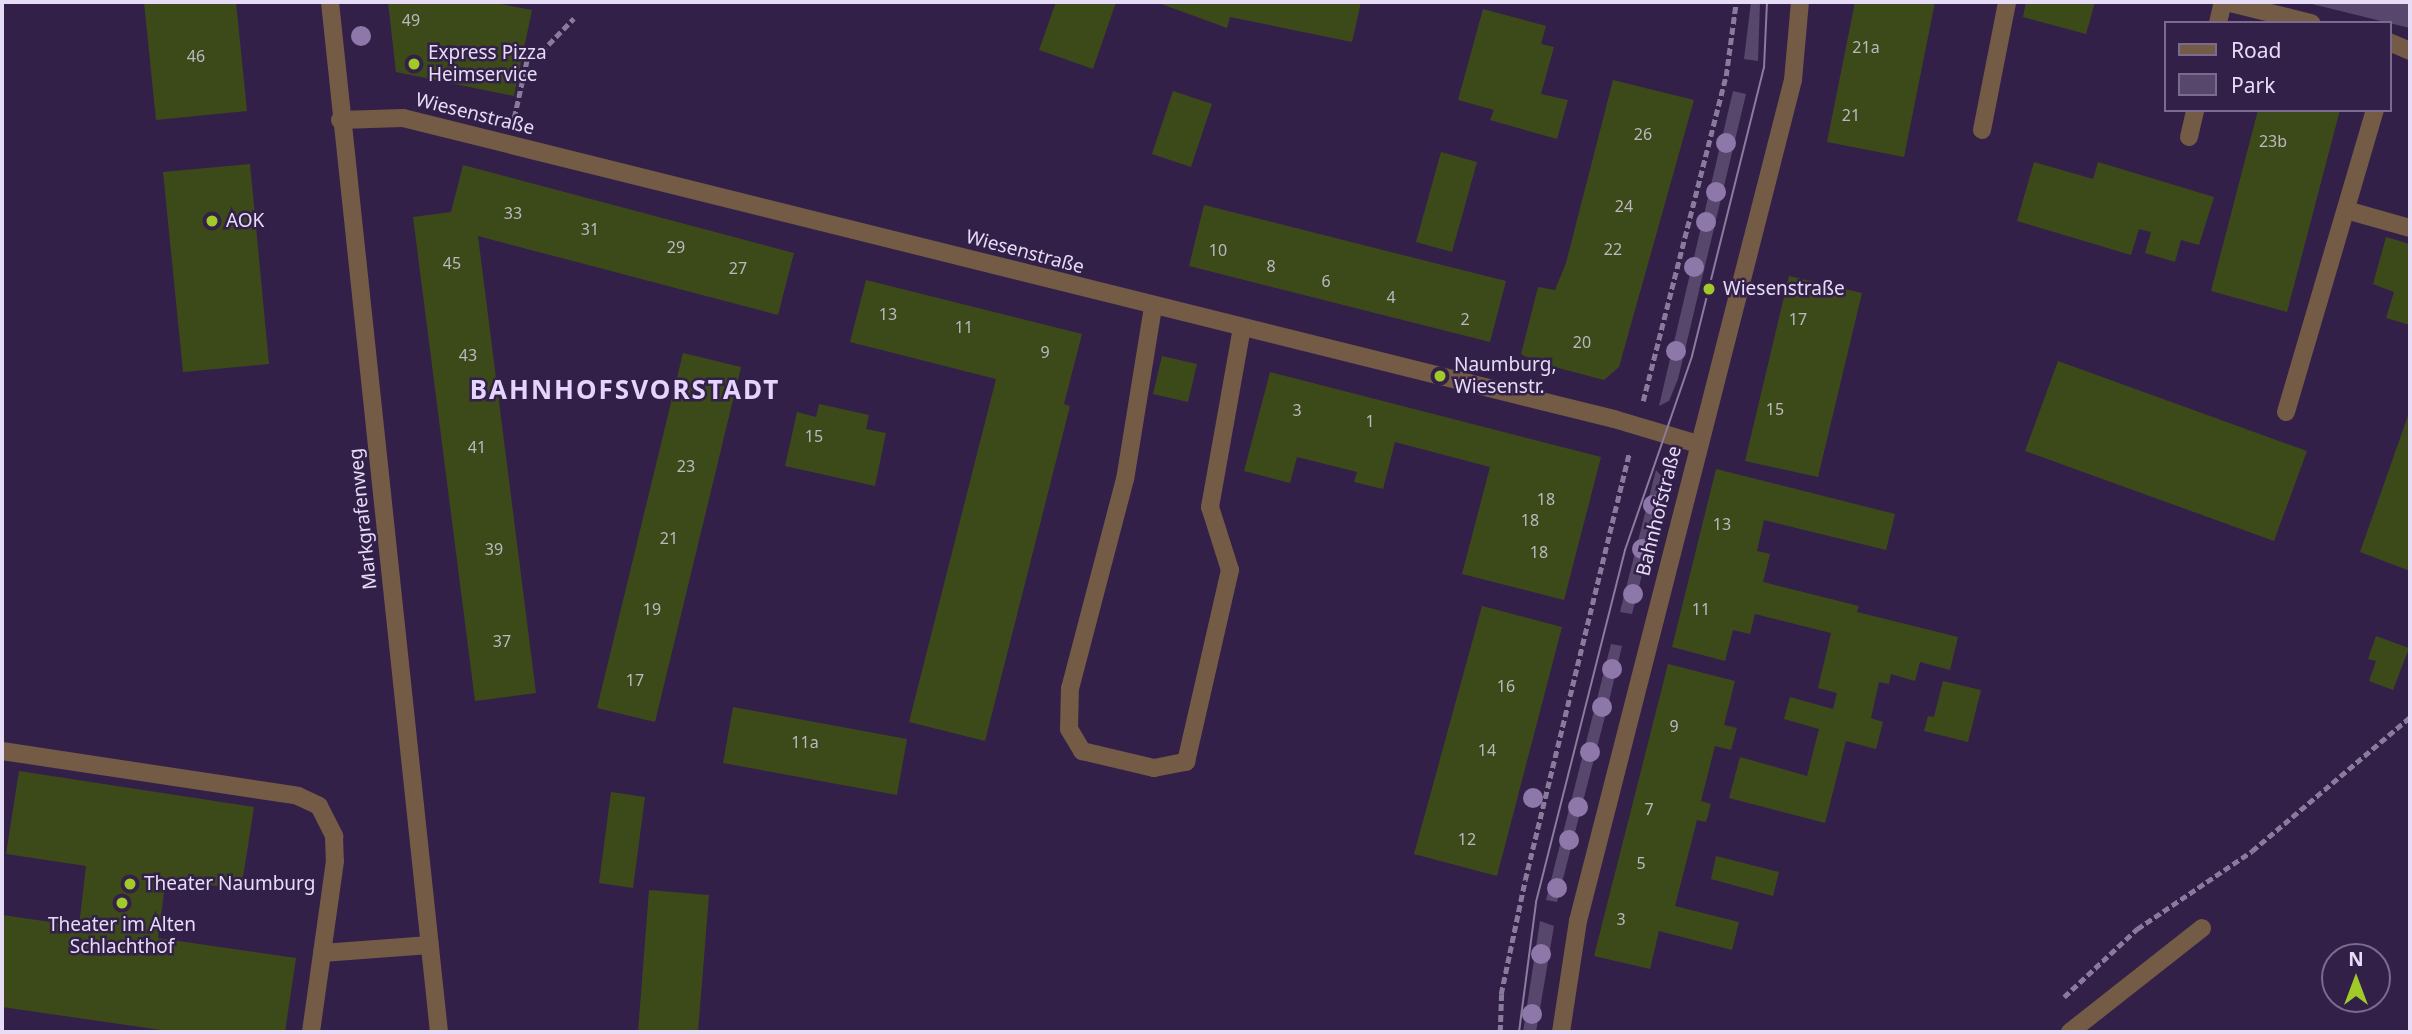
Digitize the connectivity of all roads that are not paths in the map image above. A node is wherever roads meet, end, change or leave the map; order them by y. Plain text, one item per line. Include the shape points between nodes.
1 (330, 2) edge
2 (1800, 2) edge
3 (2007, 2) edge
4 (2224, 2) edge
5 (2219, 21) edge
6 (2303, 21) edge
7 (2195, 112) edge
8 (2374, 112) edge
9 (340, 120) junction
10 (1982, 130) dead end
11 (2189, 137) dead end
12 (2346, 210) junction
13 (2410, 228) edge
14 (1153, 307) junction
15 (1242, 327) junction
16 (2286, 412) dead end
17 (1698, 444) junction
18 (2, 751) edge
19 (2202, 928) dead end
20 (430, 945) junction
21 (322, 953) junction
22 (311, 1032) edge
23 (439, 1032) edge
24 (1561, 1032) edge
25 (2070, 1032) edge

1 - 9 street, Markgrafenweg
2 - 17 street, Bahnhofstraße via 1793,80
3 - 10 street
4 - 5 street
4 - 6 street
7 - 11 street
8 - 12 street
9 - 14 street, Wiesenstraße via 403,118
9 - 20 street, Markgrafenweg
12 - 13 street
12 - 16 street
14 - 15 street, Wiesenstraße
14 - 15 street via 1125,479 1070,688 1069,729 1082,751 1154,768 1186,762 1230,570 1210,507
15 - 17 street, Wiesenstraße
17 - 24 street, Bahnhofstraße via 1578,921
18 - 21 street via 298,796 319,806 334,836
19 - 25 street
20 - 21 street
20 - 23 street, Markgrafenweg
21 - 22 street

